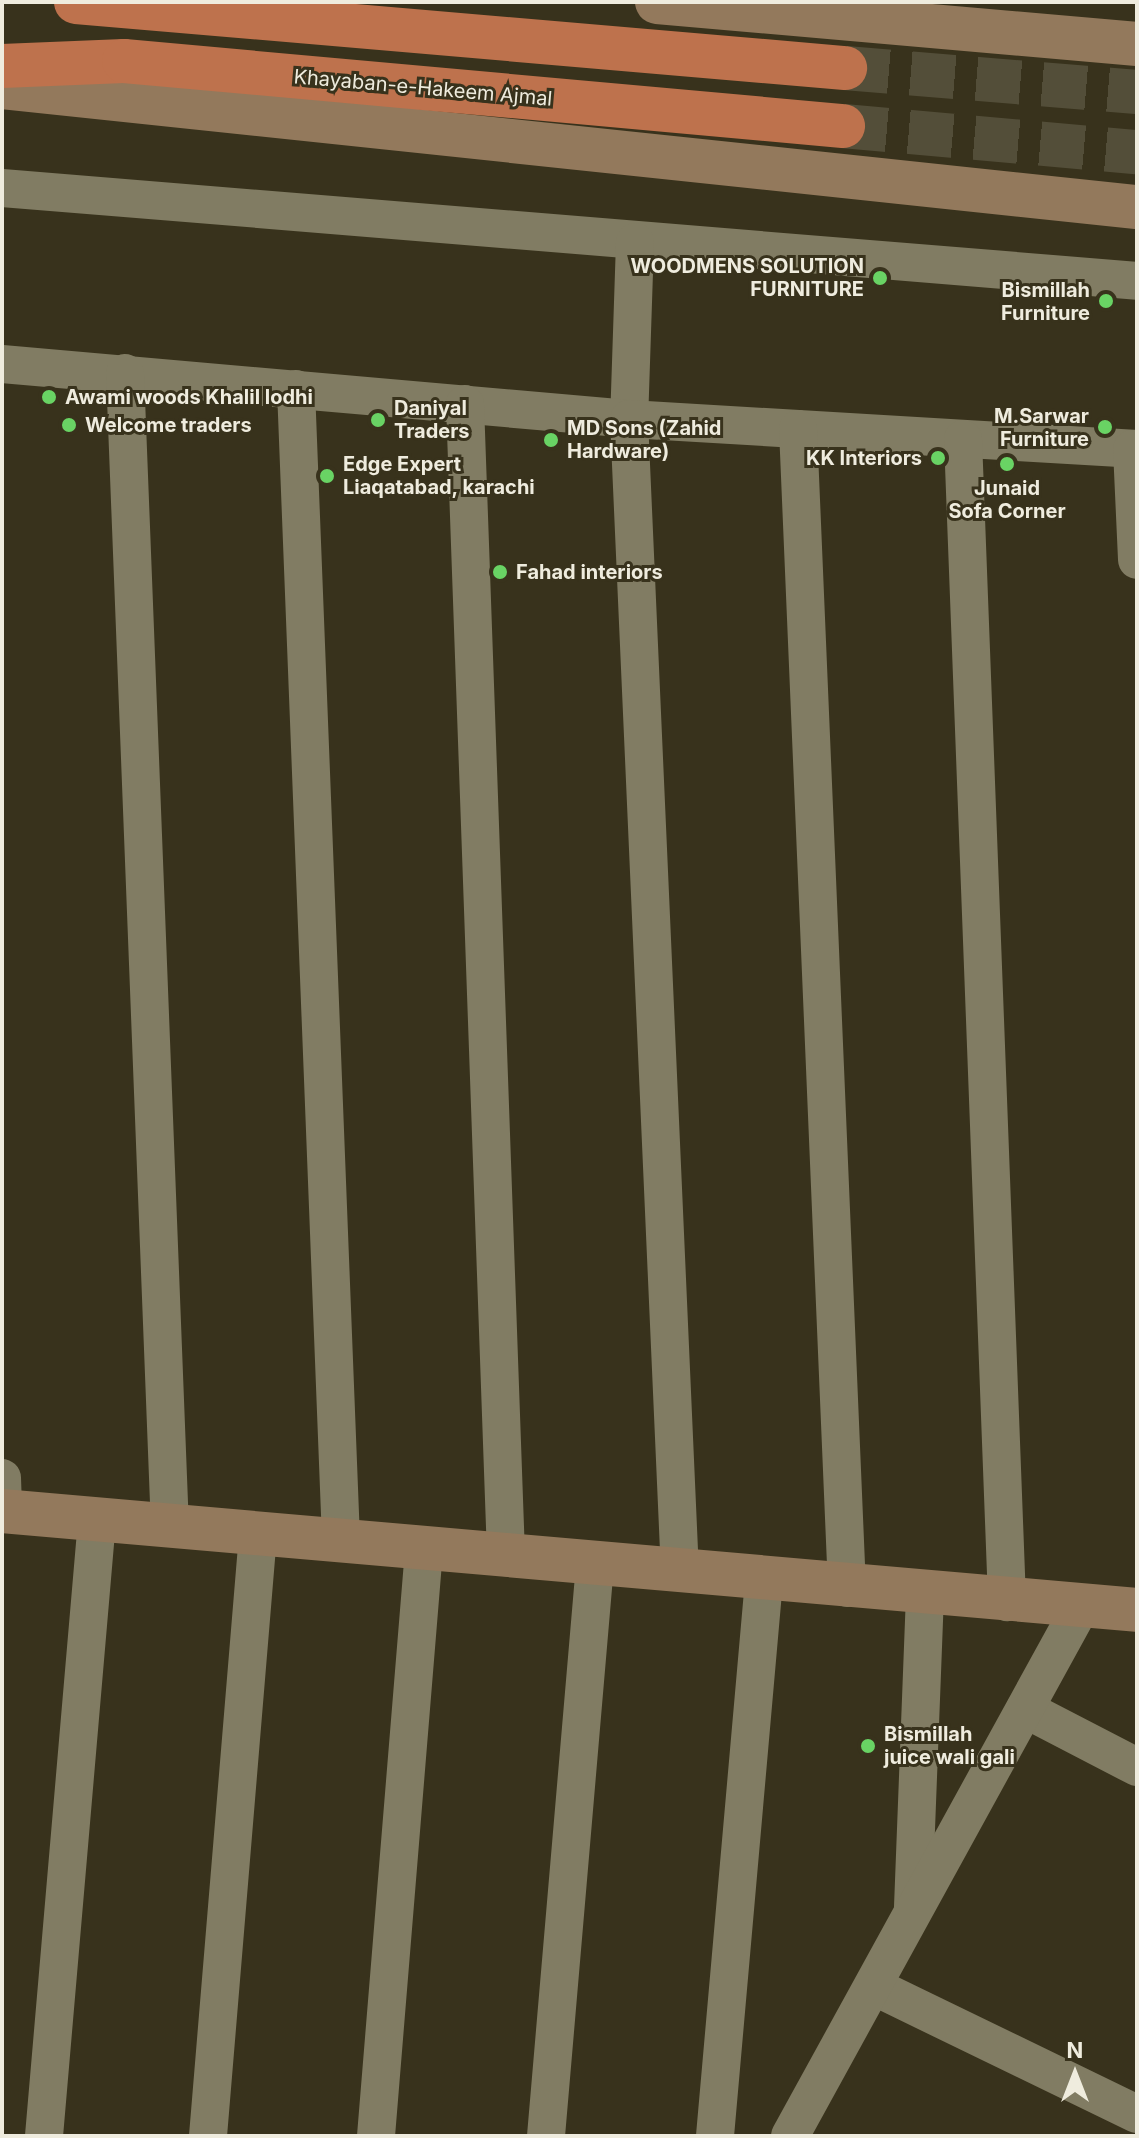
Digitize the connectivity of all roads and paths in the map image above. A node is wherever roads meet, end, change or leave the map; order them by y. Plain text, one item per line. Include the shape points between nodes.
1 (76, 2) edge
2 (657, 2) edge
3 (1137, 44) edge
4 (2, 66) edge
5 (845, 68) tunnel mouth
6 (2, 87) edge
7 (843, 126) tunnel mouth
8 (2, 188) edge
9 (1137, 207) edge
10 (635, 242) junction
11 (1137, 281) edge
12 (2, 364) edge
13 (125, 373) junction
14 (296, 389) junction
15 (465, 404) junction
16 (629, 419) junction
17 (798, 429) junction
18 (963, 439) junction
19 (1134, 449) edge
20 (1137, 560) edge
21 (2, 1500) edge
22 (97, 1520) junction
23 (170, 1527) junction
24 (258, 1534) junction
25 (341, 1542) junction
26 (424, 1550) junction
27 (506, 1557) junction
28 (595, 1565) junction
29 (680, 1572) junction
30 (764, 1580) junction
31 (847, 1588) junction
32 (925, 1594) junction
33 (1007, 1602) junction
34 (1080, 1608) junction
35 (1137, 1610) edge
36 (1025, 1709) junction
37 (1137, 1767) edge
38 (912, 1914) junction
39 (873, 1986) junction
40 (1137, 2114) edge
41 (44, 2136) edge
42 (208, 2136) edge
43 (376, 2136) edge
44 (546, 2136) edge
45 (715, 2136) edge
46 (790, 2136) edge

1 - 5 highway
2 - 3 street
4 - 7 highway, Khayaban-e-Hakeem Ajmal via 124,61
6 - 9 street
8 - 10 street
10 - 11 street
10 - 16 street
12 - 13 street
13 - 14 street
13 - 23 street
14 - 15 street
14 - 25 street
15 - 16 street
15 - 27 street
16 - 17 street
16 - 29 street
17 - 18 street
17 - 31 street
18 - 19 street
18 - 33 street
19 - 20 street
21 - 22 street
22 - 23 street
22 - 41 street
23 - 24 street
24 - 25 street
24 - 42 street
25 - 26 street
26 - 27 street
26 - 43 street
27 - 28 street
28 - 29 street
28 - 44 street
29 - 30 street
30 - 31 street
30 - 45 street
31 - 32 street
32 - 33 street
32 - 38 street
33 - 34 street
34 - 35 street
34 - 36 street
36 - 37 street
36 - 38 street
38 - 39 street
39 - 40 street
39 - 46 street

